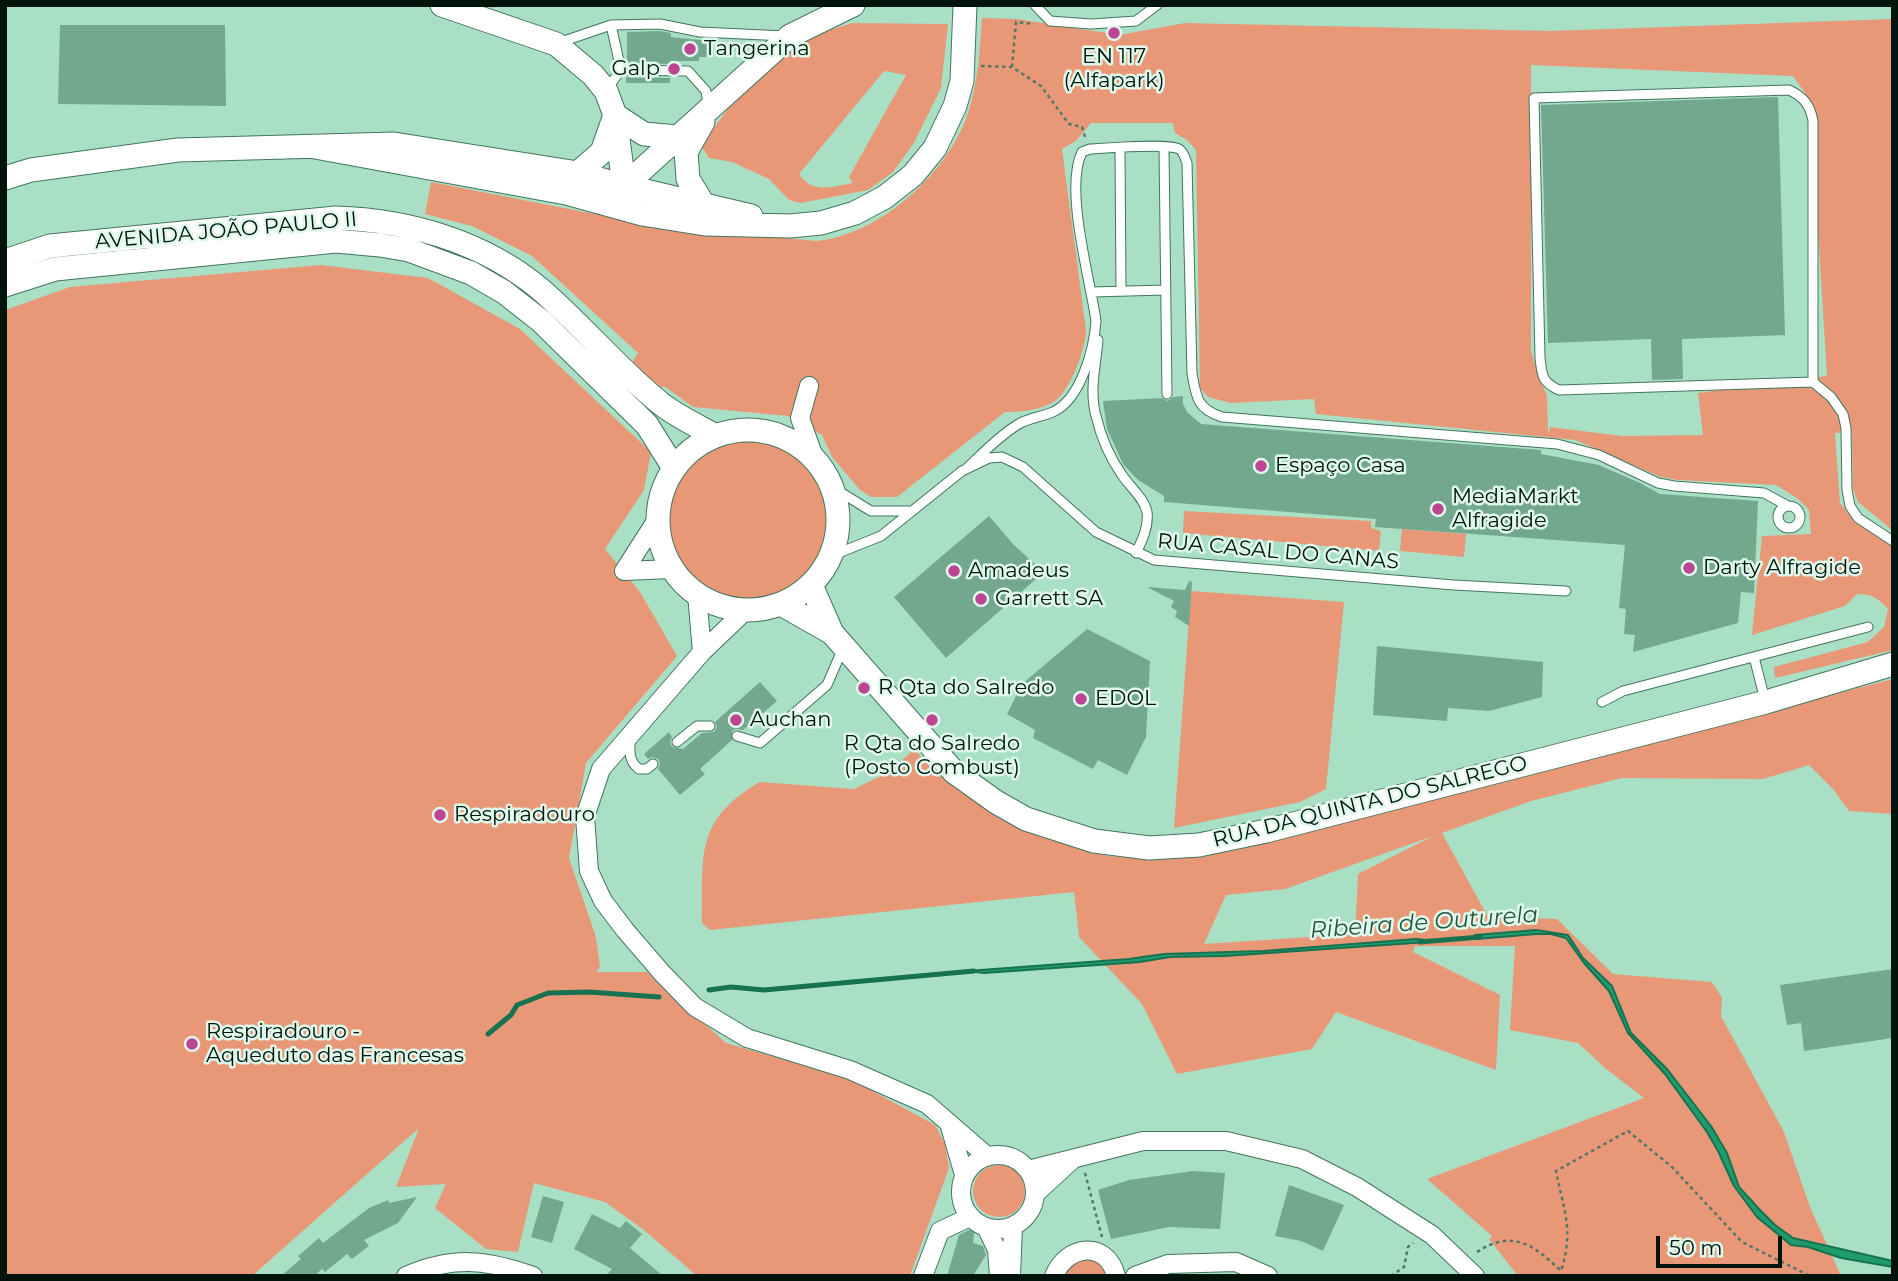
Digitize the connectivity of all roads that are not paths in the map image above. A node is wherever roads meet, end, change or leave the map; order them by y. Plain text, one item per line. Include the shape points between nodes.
1 (442, 5) edge
2 (853, 5) edge
3 (965, 5) edge
4 (1034, 5) edge
5 (1157, 5) edge
6 (611, 25) junction
7 (790, 36) junction
8 (556, 44) junction
9 (621, 70) junction
10 (606, 91) junction
11 (709, 110) junction
12 (615, 115) junction
13 (677, 137) junction
14 (315, 147) junction
15 (1120, 148) junction
16 (1164, 148) junction
17 (578, 173) junction
18 (5, 177) edge
19 (624, 186) junction
20 (566, 193) junction
21 (703, 204) junction
22 (642, 214) junction
23 (790, 226) junction
24 (5, 261) edge
25 (5, 285) edge
26 (1166, 289) junction
27 (1121, 291) junction
28 (1091, 292) junction
29 (1096, 321) junction
30 (1812, 382) junction
31 (809, 386) dead end
32 (1167, 394) dead end
33 (716, 436) junction
34 (814, 457) junction
35 (674, 468) junction
36 (967, 468) junction
37 (832, 487) junction
38 (1788, 506) dead end
39 (911, 511) junction
40 (658, 518) junction
41 (1893, 541) edge
42 (1136, 553) junction
43 (831, 556) junction
44 (672, 569) junction
45 (811, 585) junction
46 (1566, 591) dead end
47 (697, 594) junction
48 (781, 604) junction
49 (746, 610) junction
50 (1868, 627) dead end
51 (838, 639) junction
52 (702, 652) junction
53 (1754, 657) junction
54 (1893, 664) edge
55 (1602, 702) dead end
56 (1766, 702) junction
57 (710, 726) dead end
58 (629, 736) junction
59 (737, 736) dead end
60 (677, 742) dead end
61 (653, 764) dead end
62 (950, 1123) junction
63 (987, 1156) junction
64 (1076, 1159) junction
65 (1028, 1170) junction
66 (964, 1175) junction
67 (1035, 1194) junction
68 (970, 1217) junction
69 (1013, 1227) junction
70 (987, 1228) junction
71 (1112, 1268) edge
72 (406, 1276) edge
73 (533, 1276) edge
74 (923, 1276) edge
75 (999, 1276) edge
76 (1011, 1276) edge
77 (1054, 1276) edge
78 (1135, 1276) edge
79 (1268, 1276) edge
80 (1475, 1276) edge

1 - 8 street
2 - 7 street
3 - 23 street via 963,72 946,129 926,162 885,197 855,213
4 - 5 lane via 1050,21 1091,24 1136,21
6 - 7 lane via 660,24 700,32
6 - 8 lane
6 - 9 lane
7 - 11 street
8 - 10 street
9 - 10 lane
9 - 11 lane via 688,71 706,91
10 - 12 street
11 - 13 street
11 - 21 street via 686,152 688,179
12 - 13 street via 644,134
12 - 17 street via 602,152
12 - 19 street
13 - 19 street
14 - 17 street via 394,144
14 - 18 street via 178,149
14 - 20 street
15 - 16 lane
15 - 27 lane
15 - 28 lane via 1090,149 1077,161 1075,196
16 - 26 lane
16 - 38 lane via 1178,148 1187,163 1192,373 1196,398 1209,413 1557,444 1599,455 1658,483 1765,492
17 - 19 street
19 - 20 street via 603,193
19 - 21 street
19 - 22 street
20 - 22 street
21 - 23 street
22 - 23 street via 705,224
24 - 33 street, AVENIDA JOÃO PAULO II via 50,246 336,218 414,228 482,252 521,275 662,405
25 - 35 street, AVENIDA JOÃO PAULO II via 55,269 336,241 409,250 471,273 541,321 647,425
26 - 27 lane
26 - 32 lane
27 - 28 lane
28 - 29 lane
29 - 36 lane via 1086,367 1063,406 1019,424
29 - 42 lane via 1092,397 1096,419 1108,451 1147,512
30 - 30 lane via 1810,106 1789,90 1534,98 1541,358 1548,385 1559,390
30 - 41 lane via 1843,414 1850,506 1858,518
31 - 34 street via 800,418
33 - 34 street via 768,431 800,445
33 - 35 street
34 - 37 street
35 - 40 street
36 - 39 lane, RUA CASAL DO CANAS
36 - 42 lane, RUA CASAL DO CANAS via 989,458 1013,461 1096,532
37 - 39 lane via 871,511
37 - 43 street via 839,521
39 - 43 lane, RUA CASAL DO CANAS via 881,536
40 - 44 street
40 - 44 street via 624,571
42 - 46 lane, RUA CASAL DO CANAS via 1178,563
43 - 45 street
44 - 47 street
45 - 48 street
45 - 51 street, RUA DA QUINTA DO SALREGO
47 - 49 street via 712,603
47 - 52 street
48 - 49 street
48 - 51 street, RUA DA QUINTA DO SALREGO
49 - 52 street
50 - 53 lane
51 - 56 street, RUA DA QUINTA DO SALREGO via 954,772 996,802 1026,819 1094,841 1149,848 1199,845 1266,831
51 - 59 lane via 827,685 760,743
52 - 58 street
53 - 55 lane via 1623,691
53 - 56 lane
54 - 56 street, RUA DA QUINTA DO SALREGO
57 - 60 lane via 696,726
58 - 61 lane via 632,764 647,769
58 - 62 street via 601,769 585,817 589,871 603,901 625,930 695,1007 747,1038 899,1090
62 - 63 street
62 - 66 street
63 - 65 street via 1006,1155
63 - 66 street
64 - 65 street
64 - 67 street
64 - 80 street via 1143,1141 1226,1141 1302,1159 1357,1187 1425,1231
65 - 67 street
66 - 68 street via 961,1200
67 - 69 street via 1028,1215
68 - 70 street
68 - 74 street via 940,1231
69 - 70 street
69 - 76 street
70 - 75 street via 997,1250
71 - 77 street via 1100,1254 1077,1252 1058,1265
72 - 73 street via 430,1265 476,1261
78 - 79 street via 1168,1264 1236,1262

